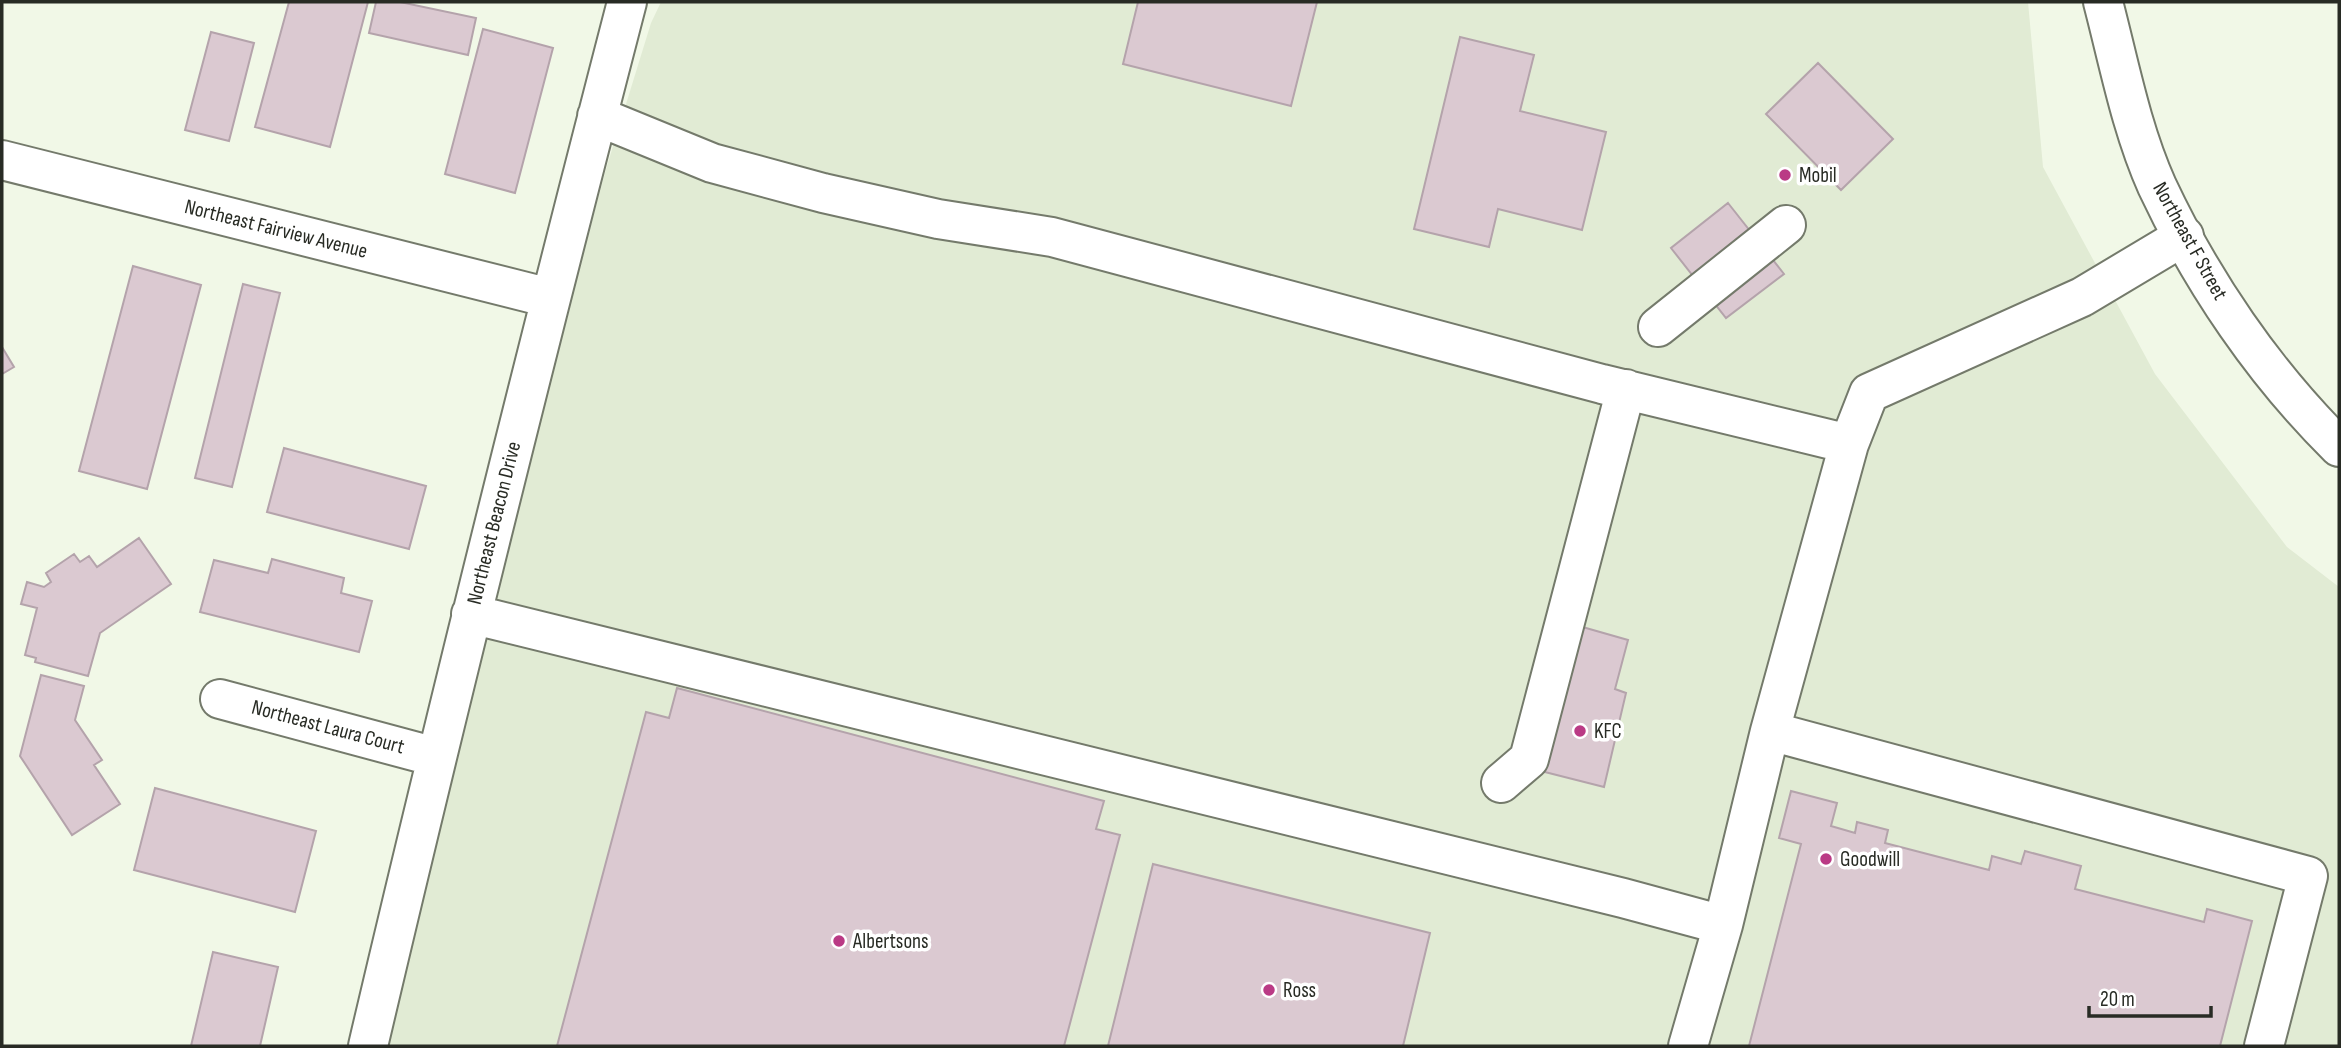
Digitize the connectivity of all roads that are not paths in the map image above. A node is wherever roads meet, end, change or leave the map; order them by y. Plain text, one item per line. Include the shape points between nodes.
1 (627, 2) edge
2 (2103, 2) edge
3 (597, 116) junction
4 (2, 160) edge
5 (1786, 225) dead end
6 (2184, 236) junction
7 (550, 298) junction
8 (1658, 327) dead end
9 (1626, 390) junction
10 (1849, 444) junction
11 (2339, 447) edge
12 (471, 614) junction
13 (220, 698) dead end
14 (1770, 730) junction
15 (436, 757) junction
16 (1501, 783) dead end
17 (1723, 926) junction
18 (368, 1046) edge
19 (1688, 1046) edge
20 (2264, 1046) edge

1 - 3 street, Northeast Beacon Drive
2 - 6 street, Northeast F Street via 2134,120 2157,184
3 - 7 street, Northeast Beacon Drive
3 - 9 street via 712,163 823,193 938,219 1052,237
4 - 7 street, Northeast Fairview Avenue
5 - 8 street
6 - 10 street via 2082,297 1869,393
6 - 11 street, Northeast F Street via 2241,332 2307,415
7 - 12 street, Northeast Beacon Drive
9 - 10 street
9 - 16 street via 1529,759
10 - 14 street
12 - 15 street, Northeast Beacon Drive
12 - 17 street
13 - 15 street, Northeast Laura Court
14 - 17 street
14 - 20 street via 2308,876
15 - 18 street, Northeast Beacon Drive
17 - 19 street

